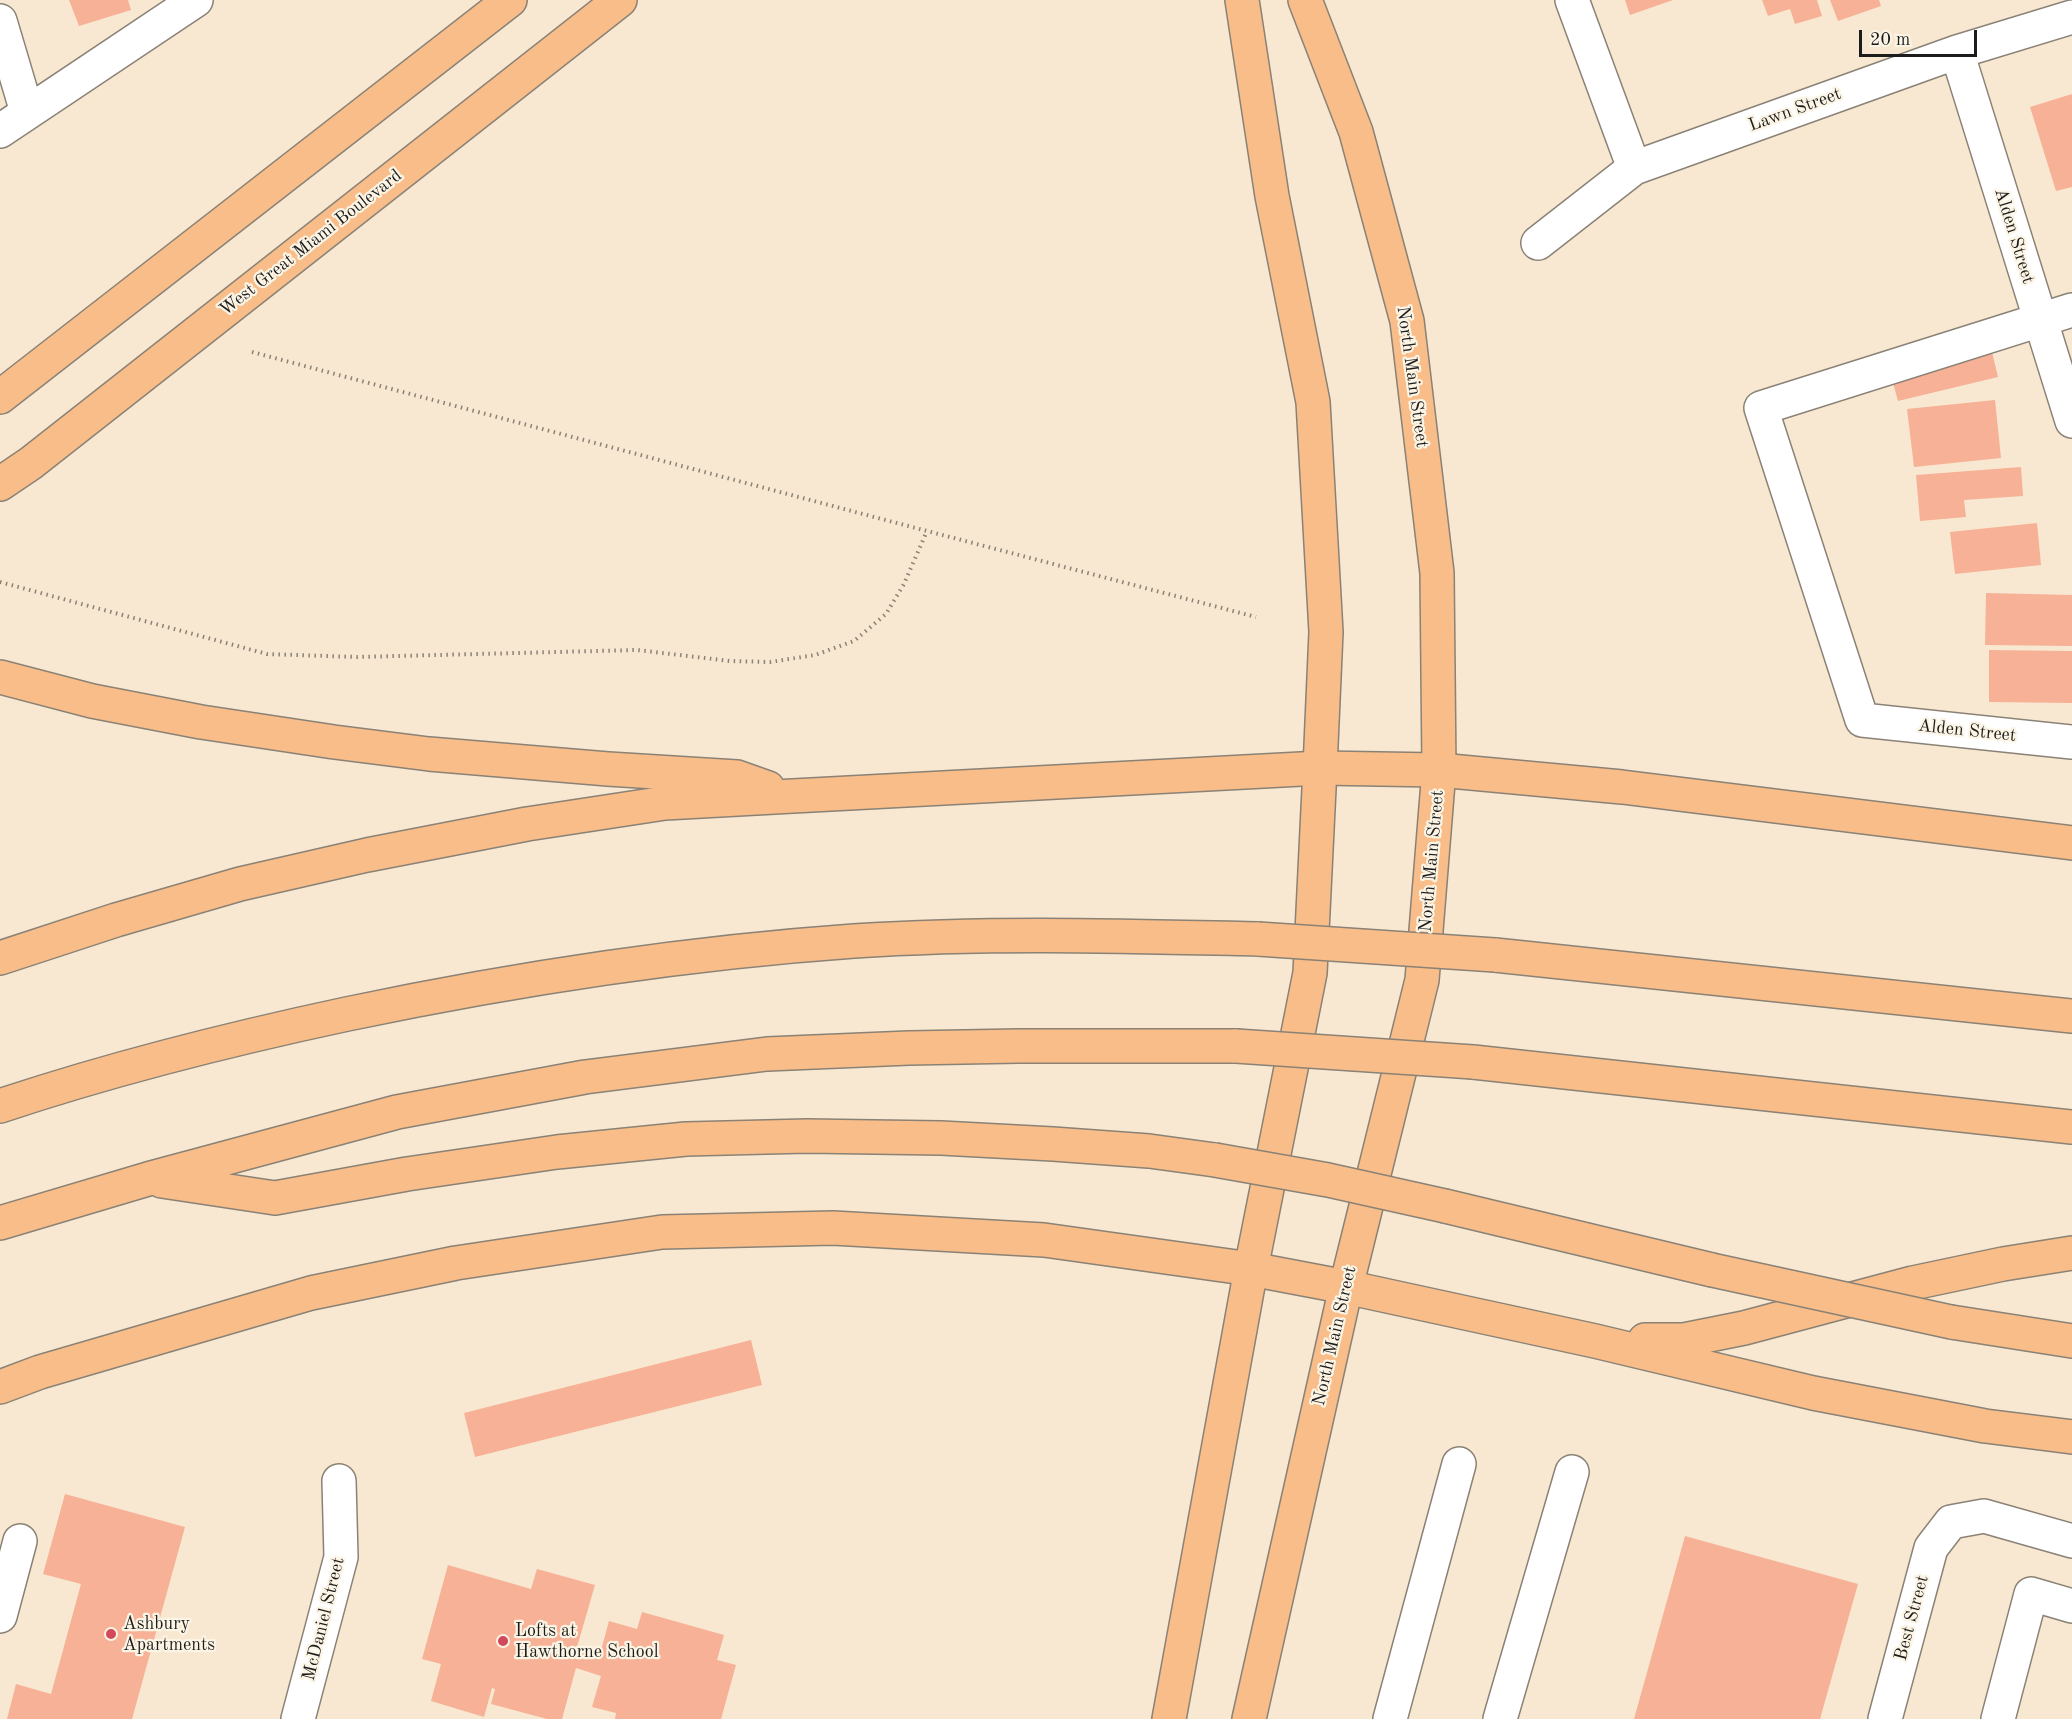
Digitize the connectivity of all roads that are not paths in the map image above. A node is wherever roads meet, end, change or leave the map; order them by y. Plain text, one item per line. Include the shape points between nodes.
1 (196, 0) edge
2 (510, 0) edge
3 (620, 0) edge
4 (1242, 0) edge
5 (1305, 0) edge
6 (1572, 0) edge
7 (2072, 17) edge
8 (0, 21) edge
9 (1957, 52) junction
10 (27, 112) junction
11 (0, 130) edge
12 (1634, 168) junction
13 (1538, 243) dead end
14 (2072, 310) edge
15 (2041, 321) junction
16 (0, 397) edge
17 (2072, 421) edge
18 (0, 484) edge
19 (0, 677) edge
20 (2072, 742) edge
21 (1320, 768) junction
22 (1439, 770) junction
23 (793, 796) junction
24 (2072, 843) edge
25 (0, 958) edge
26 (2072, 1016) edge
27 (0, 1106) edge
28 (2072, 1127) edge
29 (148, 1179) junction
30 (0, 1223) edge
31 (2072, 1253) edge
32 (1251, 1269) junction
33 (1346, 1287) junction
34 (1595, 1341) junction
35 (2072, 1341) edge
36 (0, 1387) edge
37 (2072, 1437) edge
38 (1459, 1464) dead end
39 (1572, 1472) dead end
40 (339, 1481) dead end
41 (20, 1541) dead end
42 (2072, 1541) edge
43 (2072, 1606) edge
44 (0, 1616) edge
45 (298, 1719) edge
46 (1169, 1719) edge
47 (1249, 1719) edge
48 (1390, 1719) edge
49 (1500, 1719) edge
50 (1886, 1719) edge
51 (1998, 1719) edge

1 - 10 street
2 - 16 main road
3 - 18 main road, West Great Miami Boulevard via 41,456
4 - 21 main road via 1272,196 1313,402 1326,632
5 - 22 main road, North Main Street via 1356,132 1407,321 1437,573
6 - 12 street
7 - 9 street, Lawn Street
8 - 10 street
9 - 12 street, Lawn Street
9 - 15 street, Alden Street
10 - 11 street
12 - 13 street, Lawn Street
14 - 15 street
15 - 17 street, Alden Street
15 - 20 street, Alden Street via 1761,408 1863,720
19 - 23 main road via 92,701 323,741 440,755 737,777
21 - 22 main road
21 - 23 main road
21 - 32 main road via 1310,973
22 - 24 main road via 1622,787
22 - 33 main road, North Main Street via 1422,980
23 - 25 main road via 665,803 527,824 367,855 240,884
26 - 27 main road, bridge via 1495,955 1258,939 956,936 762,949 442,994 242,1036
28 - 29 main road, bridge via 1473,1062 1236,1046 1008,1046 767,1054 585,1077 397,1112
29 - 30 main road
29 - 35 main road, bridge via 275,1198 556,1152 686,1139 940,1138 1149,1152 1328,1180 1951,1322
31 - 34 main road via 1913,1283 1684,1340
32 - 33 main road
32 - 36 main road via 1032,1239 833,1228 662,1232 456,1263 311,1293
32 - 46 main road
33 - 34 main road
33 - 47 main road, North Main Street
34 - 37 main road via 1813,1394 1985,1426
38 - 48 street
39 - 49 street
40 - 45 street, McDaniel Street via 341,1557
41 - 44 street
42 - 50 street, Best Street via 1984,1516 1951,1522 1931,1548
43 - 51 street via 2031,1594

